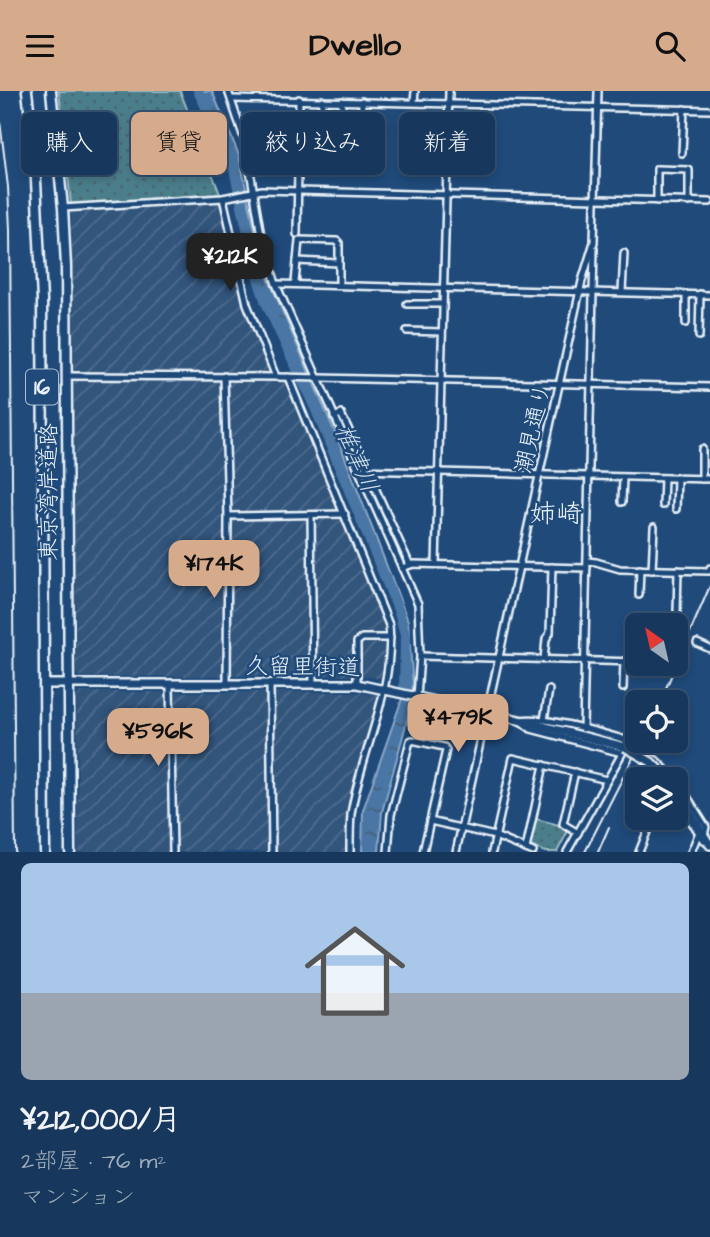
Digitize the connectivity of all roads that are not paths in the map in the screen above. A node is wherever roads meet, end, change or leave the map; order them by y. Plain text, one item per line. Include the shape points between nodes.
1 (27, 91) edge
2 (51, 91) edge
3 (228, 91) edge
4 (415, 91) edge
5 (449, 91) edge
6 (598, 91) edge
7 (232, 99) junction
8 (299, 99) junction
9 (322, 100) junction
10 (342, 101) junction
11 (362, 101) junction
12 (414, 102) junction
13 (448, 103) junction
14 (598, 107) junction
15 (684, 109) junction
16 (710, 110) edge
17 (322, 112) edge
18 (342, 112) edge
19 (362, 112) edge
20 (682, 153) dead end
21 (297, 191) junction
22 (253, 192) junction
23 (446, 195) junction
24 (225, 197) junction
25 (596, 199) junction
26 (657, 201) junction
27 (689, 202) junction
28 (710, 202) edge
29 (63, 208) junction
30 (297, 234) dead end
31 (594, 242) junction
32 (624, 253) dead end
33 (297, 261) junction
34 (339, 263) junction
35 (296, 283) junction
36 (276, 284) junction
37 (339, 285) junction
38 (443, 288) junction
39 (580, 290) junction
40 (594, 291) junction
41 (622, 292) junction
42 (686, 294) junction
43 (700, 294) junction
44 (710, 295) edge
45 (407, 304) dead end
46 (442, 304) junction
47 (686, 323) dead end
48 (407, 331) dead end
49 (441, 332) junction
50 (699, 336) dead end
51 (67, 376) junction
52 (225, 376) junction
53 (276, 377) junction
54 (288, 377) junction
55 (315, 378) junction
56 (440, 382) junction
57 (560, 384) junction
58 (592, 384) junction
59 (710, 387) edge
60 (334, 417) junction
61 (702, 449) dead end
62 (358, 470) junction
63 (367, 470) junction
64 (439, 472) junction
65 (540, 475) junction
66 (590, 476) junction
67 (623, 477) junction
68 (664, 478) junction
69 (677, 478) junction
70 (702, 479) junction
71 (710, 479) edge
72 (622, 502) dead end
73 (663, 505) dead end
74 (676, 509) dead end
75 (387, 511) junction
76 (345, 514) junction
77 (378, 514) junction
78 (311, 515) junction
79 (228, 516) junction
80 (654, 527) dead end
81 (436, 564) junction
82 (410, 565) junction
83 (587, 565) junction
84 (519, 566) junction
85 (552, 567) junction
86 (402, 568) junction
87 (710, 568) edge
88 (640, 569) junction
89 (652, 570) junction
90 (678, 570) junction
91 (639, 595) dead end
92 (677, 613) dead end
93 (390, 638) junction
94 (697, 643) dead end
95 (710, 649) edge
96 (420, 656) junction
97 (499, 658) junction
98 (544, 659) junction
99 (584, 660) junction
100 (624, 661) joint
101 (44, 684) junction
102 (69, 684) junction
103 (170, 684) junction
104 (227, 684) junction
105 (270, 684) junction
106 (313, 684) junction
107 (357, 684) junction
108 (624, 688) dead end
109 (388, 689) junction
110 (549, 690) dead end
111 (415, 696) junction
112 (487, 712) junction
113 (520, 720) junction
114 (544, 720) junction
115 (580, 728) junction
116 (624, 749) junction
117 (544, 765) junction
118 (648, 767) edge
119 (656, 767) edge
120 (663, 767) edge
121 (575, 772) junction
122 (607, 780) junction
123 (688, 798) edge
124 (688, 808) edge
125 (688, 816) edge
126 (430, 821) junction
127 (461, 828) junction
128 (649, 830) edge
129 (578, 833) junction
130 (701, 833) junction
131 (495, 836) junction
132 (710, 846) edge
133 (526, 849) junction
134 (45, 852) edge
135 (70, 852) edge
136 (173, 852) edge
137 (272, 852) edge
138 (350, 852) edge
139 (388, 852) edge
140 (423, 852) edge
141 (456, 852) edge
142 (492, 852) edge
143 (533, 852) edge
144 (567, 852) edge
145 (639, 852) edge
146 (691, 852) edge

1 - 101 highway, 東京湾岸道路 / 16 via 40,245
2 - 29 highway, 東京湾岸道路 / 16
3 - 7 street
4 - 12 street
5 - 13 street
6 - 14 street, 潮見通り
7 - 8 street
7 - 22 street
8 - 9 street
8 - 21 street
9 - 10 street
9 - 17 street
10 - 11 street
10 - 18 street
11 - 12 street
11 - 19 street
12 - 13 street
13 - 14 street
13 - 23 street
14 - 15 street
14 - 25 street, 潮見通り
15 - 16 street
15 - 20 street
21 - 22 street
21 - 23 street
21 - 30 street
22 - 24 street
22 - 36 street
23 - 25 street
23 - 38 street
24 - 29 street
24 - 53 street via 247,304
25 - 26 street
25 - 31 street, 潮見通り
26 - 27 street
26 - 27 street via 657,169 690,170
27 - 28 street
29 - 51 highway, 東京湾岸道路 / 16
31 - 39 street, 潮見通り
31 - 40 street
32 - 41 street
33 - 34 street
33 - 34 street via 299,240 324,241 339,243
33 - 35 street
34 - 37 street
35 - 36 street
35 - 37 street
36 - 55 street
37 - 38 street
38 - 39 street
38 - 46 street
39 - 40 street
39 - 57 street, 潮見通り
40 - 41 street
40 - 58 street
41 - 42 street
42 - 43 street
42 - 47 street
43 - 44 street
43 - 50 street
45 - 46 street
46 - 49 street
48 - 49 street
49 - 56 street
51 - 52 street
51 - 102 highway, 東京湾岸道路 / 16
52 - 53 street
52 - 79 street
53 - 54 street
54 - 55 street
54 - 76 street
55 - 56 street
55 - 60 street
56 - 57 street
56 - 64 street
57 - 58 street
57 - 65 street, 潮見通り
58 - 59 street
58 - 66 street
60 - 62 street
60 - 63 street via 341,414
61 - 70 street
62 - 63 street
62 - 77 street
63 - 64 street
63 - 75 street
64 - 65 street
64 - 81 street
65 - 66 street
65 - 84 street, 潮見通り
66 - 67 street
66 - 83 street
67 - 68 street
67 - 72 street
68 - 69 street
68 - 73 street
69 - 70 street
69 - 74 street
70 - 71 street
75 - 77 street
75 - 82 street
76 - 78 street
76 - 93 street via 386,612
77 - 86 street
78 - 79 street
78 - 106 street
79 - 104 street
80 - 89 street
81 - 82 street
81 - 84 street
82 - 86 street
83 - 85 street
83 - 88 street via 596,562
83 - 99 street
84 - 85 street
84 - 97 street, 潮見通り
85 - 98 street via 550,633
86 - 96 street via 418,604
87 - 90 street
88 - 89 street
88 - 91 street
89 - 90 street
90 - 92 street
93 - 107 street via 357,642
93 - 109 street
94 - 95 street
96 - 97 street
96 - 111 street
97 - 98 street
97 - 112 street, 潮見通り
98 - 99 street
99 - 100 street
99 - 115 street
100 - 108 street
101 - 102 main road, 久留里街道
101 - 134 highway, 東京湾岸道路 / 16
102 - 103 main road, 久留里街道
102 - 135 highway, 東京湾岸道路 / 16
103 - 104 main road, 久留里街道
103 - 136 street
104 - 105 main road, 久留里街道
105 - 106 main road, 久留里街道
105 - 137 street
106 - 107 main road, 久留里街道
107 - 109 main road, 久留里街道
109 - 111 main road, 久留里街道
109 - 138 street via 351,814
110 - 114 street
111 - 112 main road, 久留里街道
112 - 113 main road, 久留里街道
112 - 127 street, 潮見通り
113 - 114 street
113 - 116 street via 531,729
113 - 119 main road, 久留里街道, bridge via 625,747
114 - 115 street
115 - 116 street via 626,740
116 - 122 street
117 - 121 street
117 - 131 street via 513,758
117 - 133 street
118 - 120 street via 652,758
121 - 122 street
121 - 129 street via 563,824
122 - 129 street
123 - 130 street via 706,827
124 - 130 main road
125 - 130 street
126 - 127 street
126 - 139 street via 446,750 412,740 391,815
126 - 140 street
127 - 131 street
127 - 141 street, 潮見通り
128 - 145 street
129 - 144 street
130 - 132 main road
130 - 146 street
131 - 133 street
131 - 142 street
133 - 143 street

